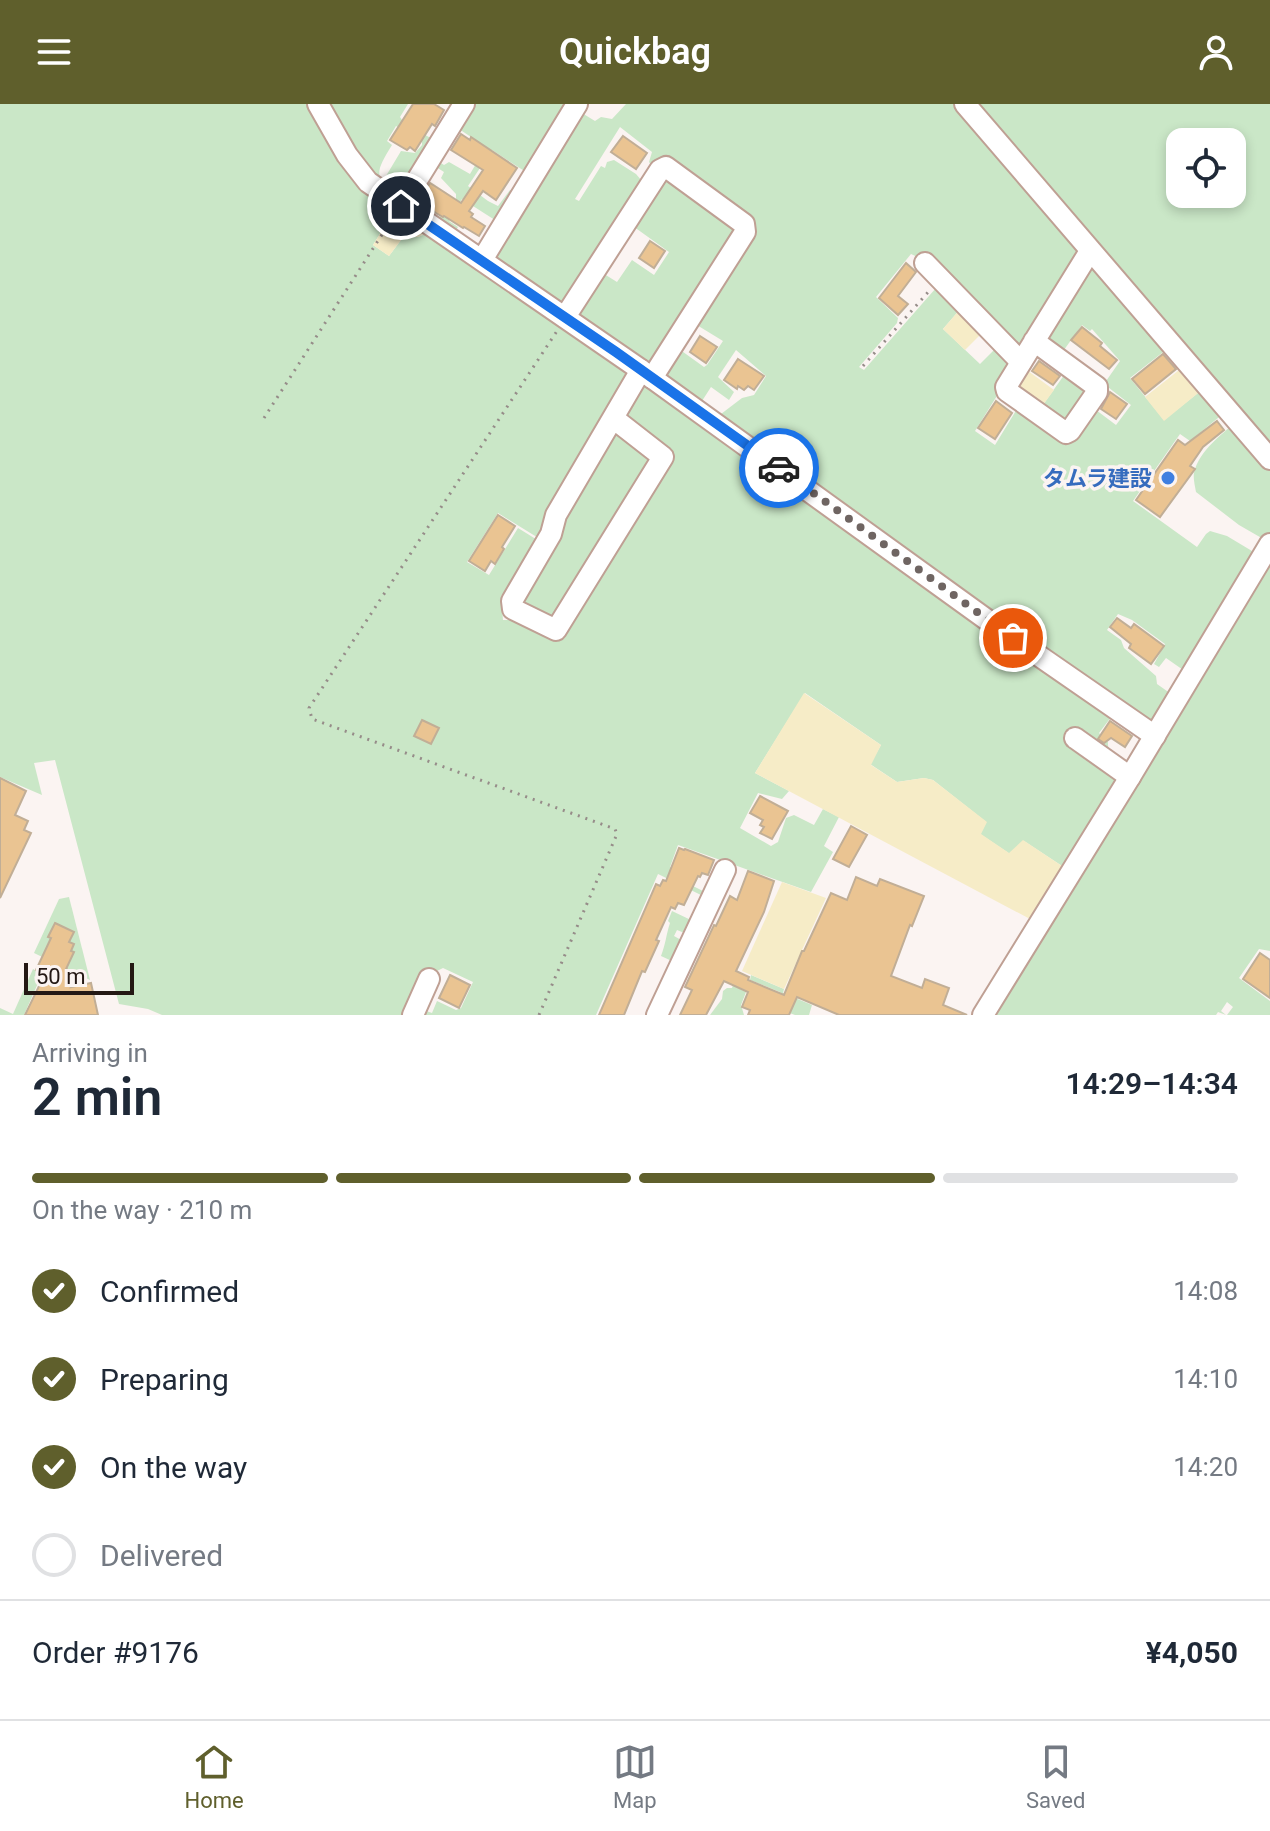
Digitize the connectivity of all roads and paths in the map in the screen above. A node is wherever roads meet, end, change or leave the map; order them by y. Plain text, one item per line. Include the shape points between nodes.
1 (318, 104) edge
2 (464, 104) edge
3 (577, 104) edge
4 (965, 104) edge
5 (401, 206) junction
6 (1090, 251) junction
7 (482, 260) junction
8 (925, 263) dead end
9 (940, 279) junction
10 (565, 317) junction
11 (1034, 341) junction
12 (1021, 362) junction
13 (863, 366) dead end
14 (647, 374) junction
15 (264, 418) dead end
16 (613, 418) junction
17 (1270, 459) edge
18 (1270, 544) edge
19 (1155, 736) junction
20 (1075, 738) dead end
21 (1130, 777) junction
22 (725, 870) dead end
23 (429, 979) dead end
24 (413, 1015) edge
25 (539, 1015) edge
26 (657, 1015) edge
27 (983, 1015) edge

1 - 5 street via 368,182
2 - 5 street
3 - 7 street
4 - 6 street
5 - 7 street
5 - 15 path
6 - 11 street
6 - 17 street
7 - 10 street
8 - 9 street
9 - 12 street
9 - 13 path
10 - 14 street
10 - 14 street via 666,167 744,224 745,232
10 - 25 path via 309,708 312,719 615,829
11 - 12 street
11 - 12 street via 1097,387 1070,431 1007,391
14 - 16 street
14 - 19 street
16 - 16 street via 512,601 513,609 556,630 663,457
18 - 19 street
19 - 21 street
20 - 21 street
21 - 27 street
22 - 26 street
23 - 24 street

